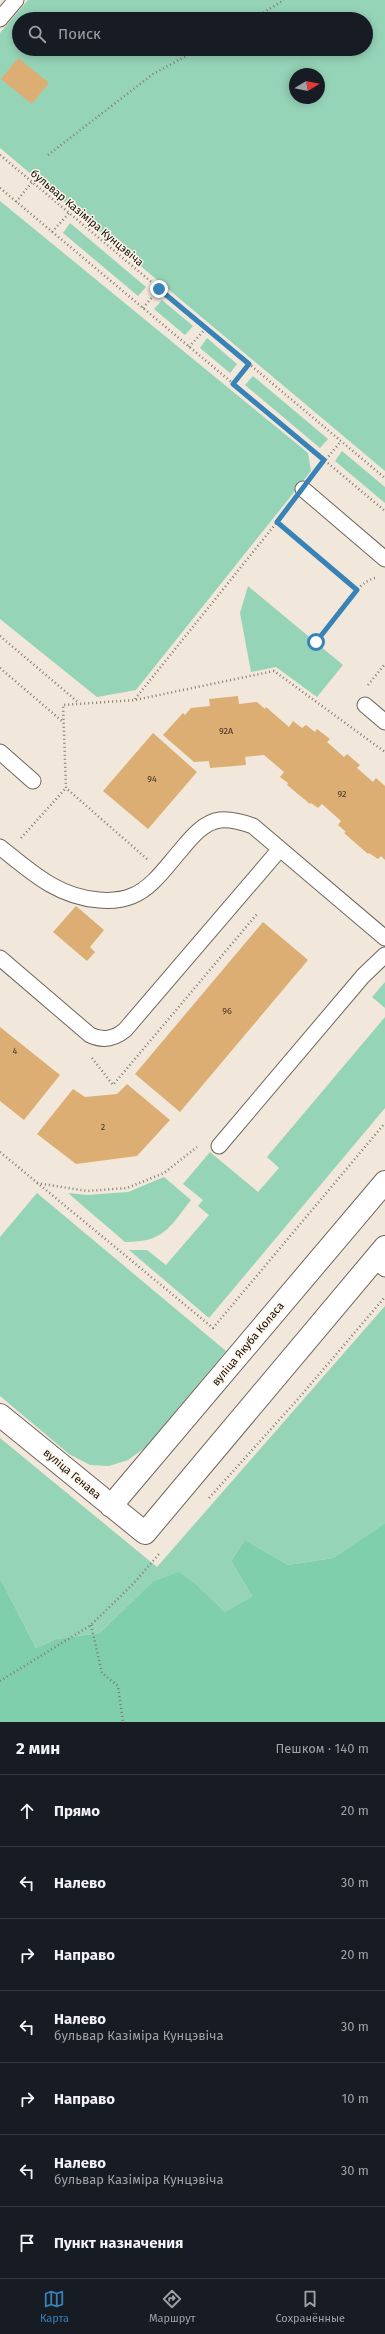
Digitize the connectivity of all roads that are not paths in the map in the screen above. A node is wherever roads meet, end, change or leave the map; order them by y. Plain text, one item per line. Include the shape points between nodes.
1 (16, 0) edge
2 (0, 19) edge
3 (303, 489) road end
4 (385, 559) edge
5 (365, 705) dead end
6 (385, 722) edge
7 (0, 752) edge
8 (33, 780) dead end
9 (280, 849) junction
10 (4, 850) edge
11 (385, 938) edge
12 (385, 955) edge
13 (0, 958) edge
14 (219, 1146) dead end
15 (385, 1182) edge
16 (381, 1258) edge
17 (0, 1414) edge
18 (111, 1506) junction

1 - 2 lane
3 - 4 lane
5 - 6 lane
7 - 8 lane
9 - 10 lane via 253,826 236,820 219,820 204,827 191,838 151,884 132,896 111,901 88,899 63,892 36,877
9 - 11 lane
9 - 13 lane via 118,1036 99,1039 90,1035
12 - 14 lane via 363,976
15 - 18 street, вуліца Якуба Коласа
16 - 18 street, вуліца Генава via 145,1533
17 - 18 street, вуліца Генава

